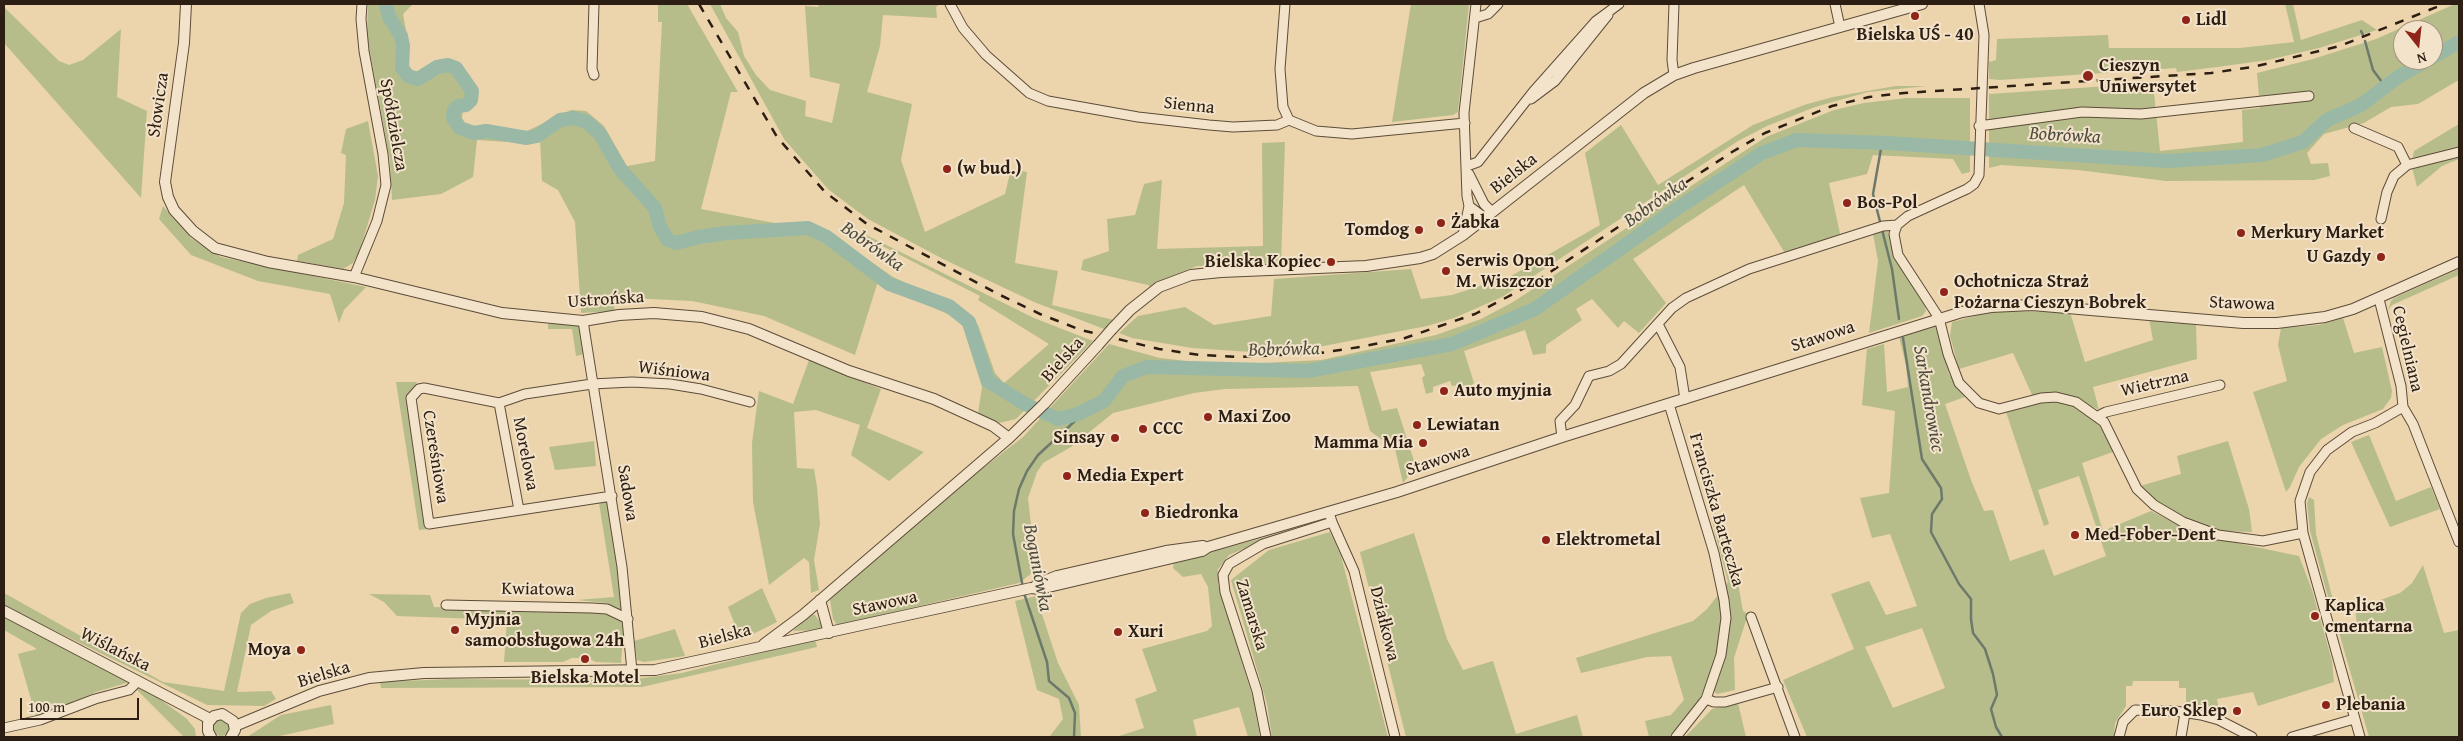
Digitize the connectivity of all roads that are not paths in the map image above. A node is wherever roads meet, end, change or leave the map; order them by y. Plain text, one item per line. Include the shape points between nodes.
1 (186, 4) edge
2 (362, 4) edge
3 (594, 4) edge
4 (950, 4) edge
5 (1285, 4) edge
6 (1476, 4) edge
7 (1498, 4) edge
8 (1674, 4) edge
9 (1836, 4) edge
10 (1922, 4) edge
11 (1980, 4) edge
12 (1616, 5) edge
13 (1475, 18) junction
14 (1840, 27) junction
15 (594, 74) dead end
16 (1674, 76) junction
17 (2309, 96) dead end
18 (1289, 120) junction
19 (1465, 123) junction
20 (1979, 126) junction
21 (2354, 128) dead end
22 (2459, 152) edge
23 (2406, 165) junction
24 (1467, 169) junction
25 (1469, 206) junction
26 (174, 210) joint
27 (1488, 215) junction
28 (2382, 219) dead end
29 (1897, 225) junction
30 (1463, 234) junction
31 (2459, 262) edge
32 (354, 277) junction
33 (2378, 299) junction
34 (1939, 318) junction
35 (583, 321) junction
36 (1658, 324) junction
37 (592, 384) junction
38 (2220, 385) dead end
39 (1685, 399) junction
40 (750, 402) dead end
41 (499, 403) junction
42 (1668, 404) junction
43 (2403, 407) junction
44 (2098, 416) junction
45 (1562, 437) junction
46 (1009, 438) junction
47 (612, 496) junction
48 (520, 510) junction
49 (1330, 517) junction
50 (2303, 533) junction
51 (2459, 542) edge
52 (1208, 547) junction
53 (1106, 565) junction
54 (1083, 578) junction
55 (1031, 588) junction
56 (820, 600) junction
57 (446, 605) dead end
58 (4, 611) edge
59 (1752, 617) dead end
60 (628, 619) junction
61 (829, 632) junction
62 (761, 646) junction
63 (632, 671) junction
64 (138, 681) junction
65 (1778, 687) junction
66 (1706, 699) junction
67 (2185, 713) junction
68 (210, 719) junction
69 (2354, 719) junction
70 (235, 726) junction
71 (4, 728) edge
72 (211, 737) edge
73 (231, 737) edge
74 (1266, 737) edge
75 (1396, 737) edge
76 (1676, 737) edge
77 (1795, 737) edge
78 (2119, 737) edge
79 (2181, 737) edge
80 (2252, 737) edge
81 (2292, 737) edge
82 (2360, 737) edge

1 - 26 street, Słowicza via 166,182
2 - 32 street, Spółdzielcza via 364,51 386,185 377,221
3 - 15 street
4 - 18 street, Sienna via 962,28 986,55 1029,94 1048,101 1138,117 1233,127 1277,125
5 - 18 street via 1280,69 1283,107
6 - 13 street
7 - 13 street via 1488,14
8 - 16 street
9 - 14 street
10 - 14 street, Bielska
11 - 20 street via 1984,35
12 - 24 street via 1596,21 1478,162
13 - 19 street
14 - 16 street, Bielska
16 - 27 street, Bielska via 1644,94
17 - 20 street via 2141,114 2082,112
18 - 19 street via 1316,131 1352,134
19 - 24 street
20 - 29 street via 1978,178 1971,186 1908,216
21 - 23 street via 2398,147
22 - 23 street
23 - 28 street via 2391,181
24 - 25 street
24 - 27 street
25 - 27 street
25 - 30 street
26 - 32 street, Ustrońska via 199,236 227,253
27 - 30 street, Bielska
29 - 34 street via 1894,234 1898,255
29 - 36 street via 1749,269 1712,284 1679,303
30 - 46 street, Bielska, bridge via 1433,254 1420,258 1391,263 1191,275 1159,287 1130,310
31 - 33 street, Stawowa
32 - 35 street, Ustrońska via 502,314
33 - 34 street, Stawowa via 2325,317 2277,323 2032,305 1991,307
33 - 43 street, Cegielniana via 2401,386
34 - 39 street, Stawowa
34 - 44 street via 1954,372 1966,392 1979,403 1999,409 2056,397 2076,402
35 - 37 street, Sadowa
35 - 46 street, Ustrońska via 654,313 702,317 749,329 849,371 934,399 988,423
36 - 39 street via 1680,367
36 - 45 street via 1622,364 1589,376 1575,405 1560,421
37 - 40 street, Wiśniowa via 670,384
37 - 41 street via 525,394
37 - 47 street, Sadowa
38 - 44 street, Wietrzna
39 - 42 street, Stawowa
41 - 48 street, Morelowa
41 - 48 street, Czereśniowa via 424,388 411,398 429,524
42 - 45 street, Stawowa
42 - 66 street, Franciszka Barteczka via 1714,553 1724,600 1726,618 1720,655
43 - 50 street, Cegielniana via 2352,432 2326,450 2310,472 2300,500
43 - 51 street via 2413,424
44 - 50 street via 2137,489 2154,506 2183,522 2218,535 2263,541
45 - 49 street, Stawowa
46 - 56 street, Bielska
47 - 48 street, Czereśniowa
47 - 60 street, Sadowa
49 - 52 street, Stawowa
49 - 74 street, Zamarska via 1263,544 1229,564 1223,575 1225,592 1257,691
49 - 75 street, Działkowa via 1354,571
50 - 69 street, Cegielniana
52 - 53 street, Stawowa via 1183,547
52 - 54 street, Stawowa
53 - 54 street
53 - 55 street, Stawowa via 1058,576
54 - 55 street, Stawowa via 1040,589
55 - 61 street, Stawowa
56 - 61 street
56 - 62 street, Bielska
57 - 60 street, Kwiatowa via 607,609
58 - 64 street, Wiślańska
59 - 65 street
60 - 63 street, Sadowa
61 - 62 street, Stawowa
62 - 63 street, Bielska via 680,666
63 - 70 street, Bielska via 389,675 319,691
64 - 68 street, Wiślańska
64 - 71 street via 129,690 40,720
65 - 66 street via 1725,702
65 - 77 street
66 - 76 street
67 - 78 street via 2136,710 2123,722
67 - 79 street
67 - 80 street via 2219,720
68 - 70 street via 222,714 231,718
68 - 72 street via 207,727
69 - 81 street
69 - 82 street, Cegielniana
70 - 73 street

